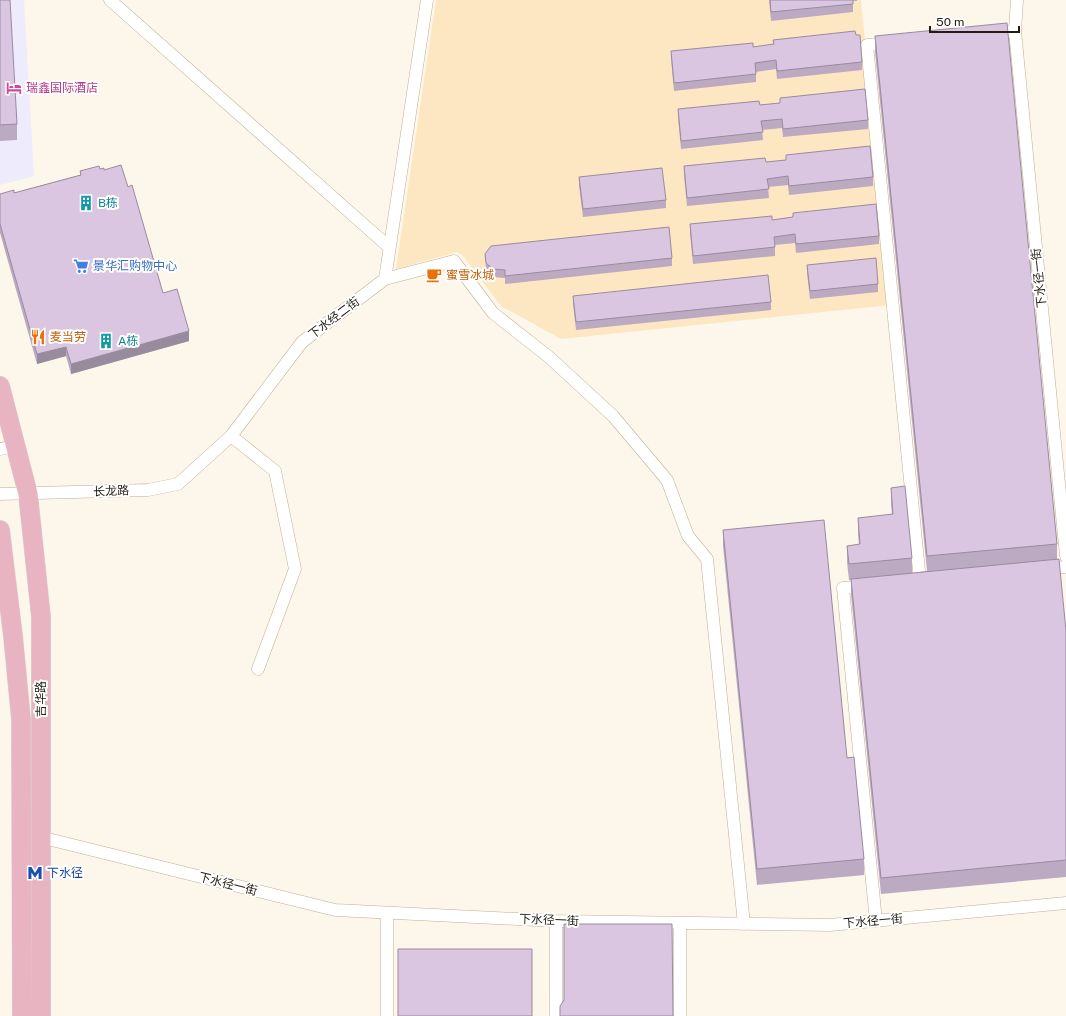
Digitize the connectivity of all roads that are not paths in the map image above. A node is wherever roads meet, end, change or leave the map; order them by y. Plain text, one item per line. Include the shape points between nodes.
1 (110, 0) edge
2 (427, 0) edge
3 (1017, 0) edge
4 (123, 4) edge
5 (1015, 31) junction
6 (984, 34) edge
7 (898, 42) edge
8 (390, 247) junction
9 (385, 279) junction
10 (0, 386) edge
11 (231, 436) junction
12 (8, 447) edge
13 (210, 454) joint
14 (0, 494) edge
15 (28, 494) junction
16 (0, 530) edge
17 (1066, 556) edge
18 (1066, 567) edge
19 (1028, 571) edge
20 (935, 579) edge
21 (920, 581) junction
22 (904, 582) edge
23 (882, 584) edge
24 (258, 669) dead end
25 (40, 837) junction
26 (1066, 903) edge
27 (387, 913) junction
28 (556, 921) junction
29 (876, 921) junction
30 (680, 923) junction
31 (744, 924) junction
32 (22, 1016) edge
33 (41, 1016) edge
34 (387, 1016) edge
35 (556, 1016) edge
36 (680, 1016) edge

1 - 4 street
2 - 8 street
3 - 5 street, 下水径一街
4 - 8 street
5 - 6 street
5 - 17 street, 下水径一街
7 - 21 street via 868,45
8 - 9 street
9 - 11 street, 下水经二街 via 302,342
9 - 31 street, 下水经二街 via 454,261 492,313 549,356 613,416 667,480 688,536 707,559
10 - 12 main road, 吉华路
11 - 13 street, 下水经二街
11 - 24 street via 275,471 295,569
12 - 15 main road, 吉华路
13 - 15 street, 长龙路 via 178,484 148,490
14 - 15 street, 长龙路
15 - 25 main road, 吉华路 via 41,617
16 - 32 main road, 吉华路 via 21,719
18 - 19 street
20 - 21 street
21 - 22 street
23 - 29 street via 843,588
25 - 27 street, 下水径一街 via 335,910
25 - 33 main road, 吉华路
26 - 29 street, 下水径一街
27 - 28 street, 下水径一街
27 - 34 street
28 - 30 street, 下水径一街
28 - 35 street
29 - 31 street, 下水径一街 via 830,925
30 - 31 street, 下水径一街
30 - 36 street

